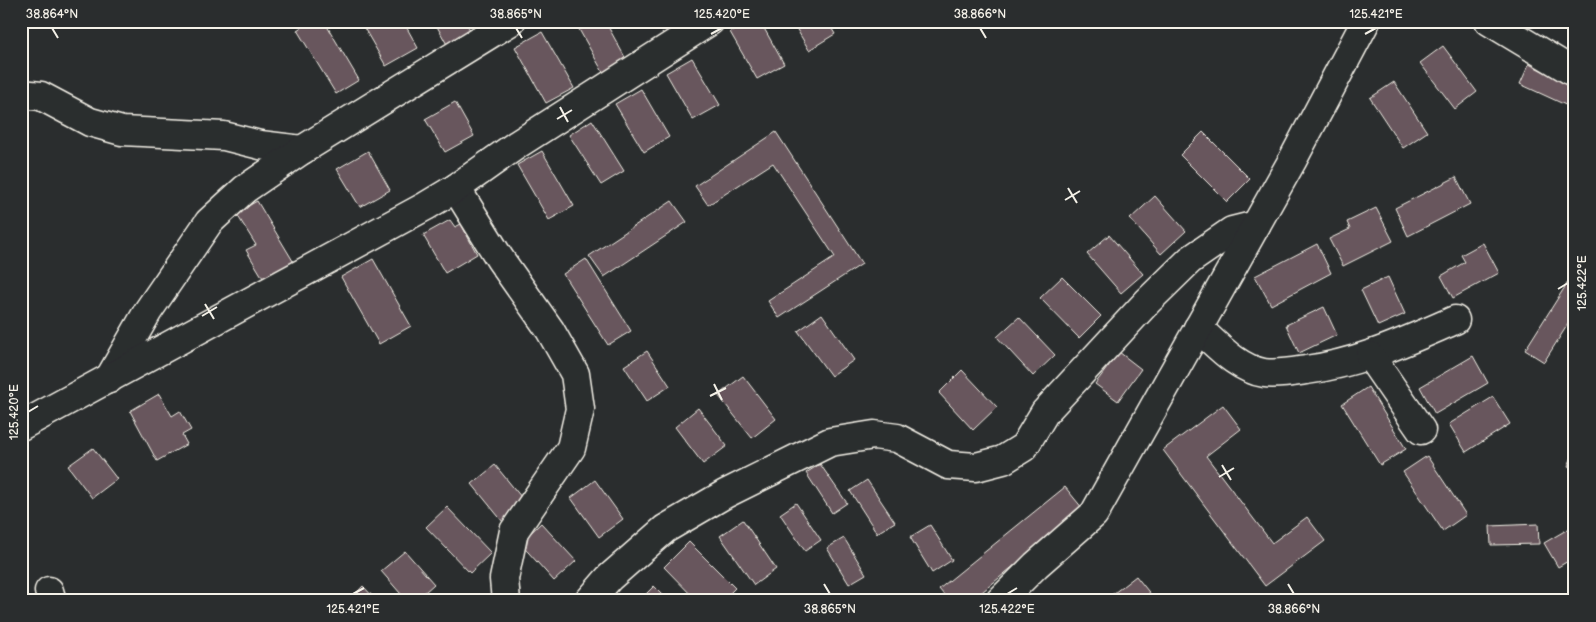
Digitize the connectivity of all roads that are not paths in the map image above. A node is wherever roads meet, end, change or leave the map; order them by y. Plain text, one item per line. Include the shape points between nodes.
1 (511, 21) edge
2 (710, 21) edge
3 (1366, 21) edge
4 (1489, 21) edge
5 (1575, 73) edge
6 (21, 94) edge
7 (302, 150) junction
8 (456, 188) junction
9 (1256, 225) junction
10 (1455, 320) dead end
11 (1198, 328) junction
12 (1370, 356) junction
13 (109, 379) junction
14 (21, 426) edge
15 (1421, 430) dead end
16 (506, 601) edge
17 (589, 601) edge
18 (1000, 601) edge

1 - 7 street
2 - 8 street via 489,163
3 - 9 street
4 - 5 street
6 - 7 street via 41,96 90,122 122,130 224,136
7 - 13 street via 245,189 209,222 148,311
8 - 13 street
8 - 16 street via 500,259 550,330 575,374 580,409 571,448 514,531 504,579
9 - 11 street
9 - 17 street via 1232,231 1190,260 1045,412 1024,447 1002,460 976,467 948,465 897,438 874,435 830,442 724,494 665,529 609,578
10 - 12 street
11 - 12 street via 1235,360 1264,373 1332,367
11 - 18 street via 1094,514
12 - 15 street
13 - 14 street

